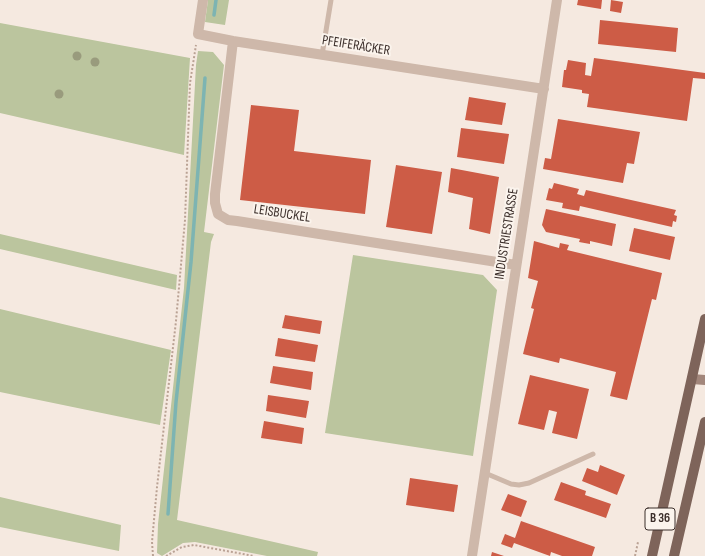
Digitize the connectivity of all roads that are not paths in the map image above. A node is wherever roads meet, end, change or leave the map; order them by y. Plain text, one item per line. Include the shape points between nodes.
1 (203, 0) edge
2 (331, 0) edge
3 (558, 0) edge
4 (233, 41) junction
5 (322, 55) junction
6 (544, 89) junction
7 (516, 265) junction
8 (705, 319) edge
9 (692, 379) junction
10 (705, 380) edge
11 (705, 422) edge
12 (593, 454) dead end
13 (485, 473) junction
14 (472, 556) edge
15 (652, 556) edge
16 (674, 556) edge

1 - 4 street, PFEIFERÄCKER via 198,34
2 - 5 lane
3 - 6 street, INDUSTRIESTRASSE
4 - 5 street, PFEIFERÄCKER
4 - 7 street, LEISBUCKEL via 215,203 222,218
5 - 6 street, PFEIFERÄCKER
6 - 7 street, INDUSTRIESTRASSE
7 - 13 street, INDUSTRIESTRASSE
8 - 9 main road, B 36
9 - 10 street
9 - 15 main road, B 36
11 - 16 main road, B 36
12 - 13 lane via 529,483 519,485
13 - 14 street, INDUSTRIESTRASSE

